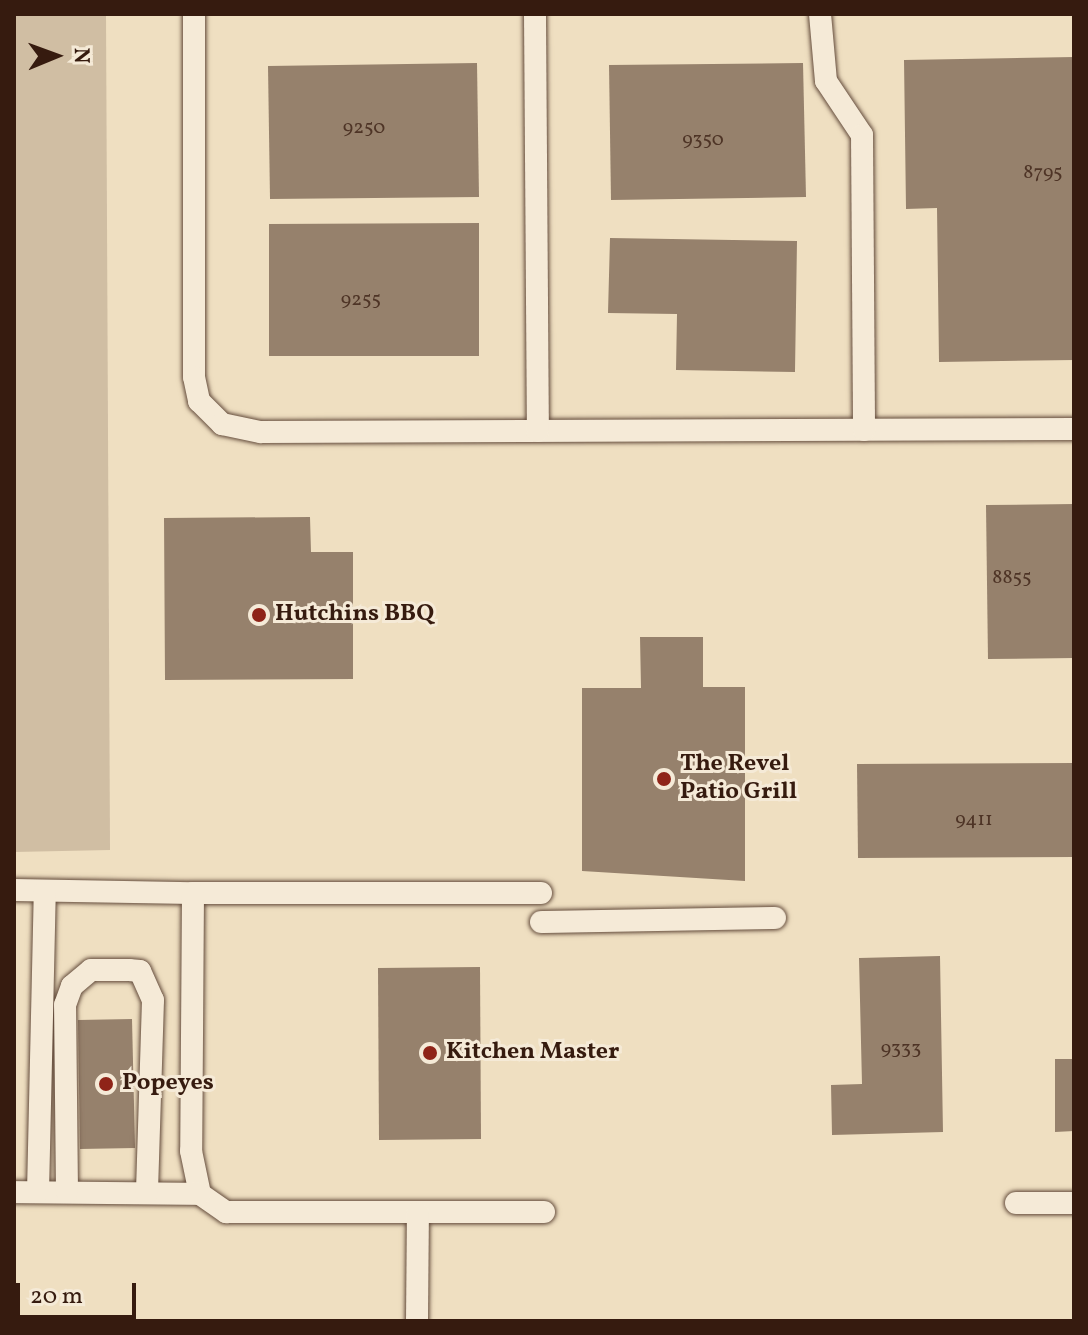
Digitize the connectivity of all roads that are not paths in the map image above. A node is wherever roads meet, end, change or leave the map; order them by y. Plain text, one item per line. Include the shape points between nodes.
1 (194, 14) edge
2 (535, 14) edge
3 (820, 14) edge
4 (1074, 429) edge
5 (864, 430) junction
6 (538, 431) junction
7 (14, 890) edge
8 (45, 891) junction
9 (193, 893) junction
10 (541, 893) dead end
11 (775, 918) dead end
12 (541, 922) dead end
13 (14, 1192) edge
14 (38, 1192) junction
15 (67, 1192) junction
16 (147, 1193) junction
17 (200, 1194) junction
18 (1016, 1203) dead end
19 (1074, 1203) edge
20 (544, 1212) dead end
21 (418, 1213) junction
22 (417, 1321) edge

1 - 6 lane via 194,377 211,415 248,431
2 - 6 lane
3 - 5 lane via 826,81 862,135
4 - 5 lane
5 - 6 lane
7 - 8 lane
8 - 9 lane
8 - 14 lane
9 - 10 lane
9 - 17 lane via 191,1151
11 - 12 lane
13 - 14 lane
14 - 15 lane
15 - 16 lane
15 - 16 lane via 65,1005 72,986 91,970 129,970 140,971 153,1000
16 - 17 lane
17 - 21 lane via 226,1212
18 - 19 lane
20 - 21 lane
21 - 22 lane

